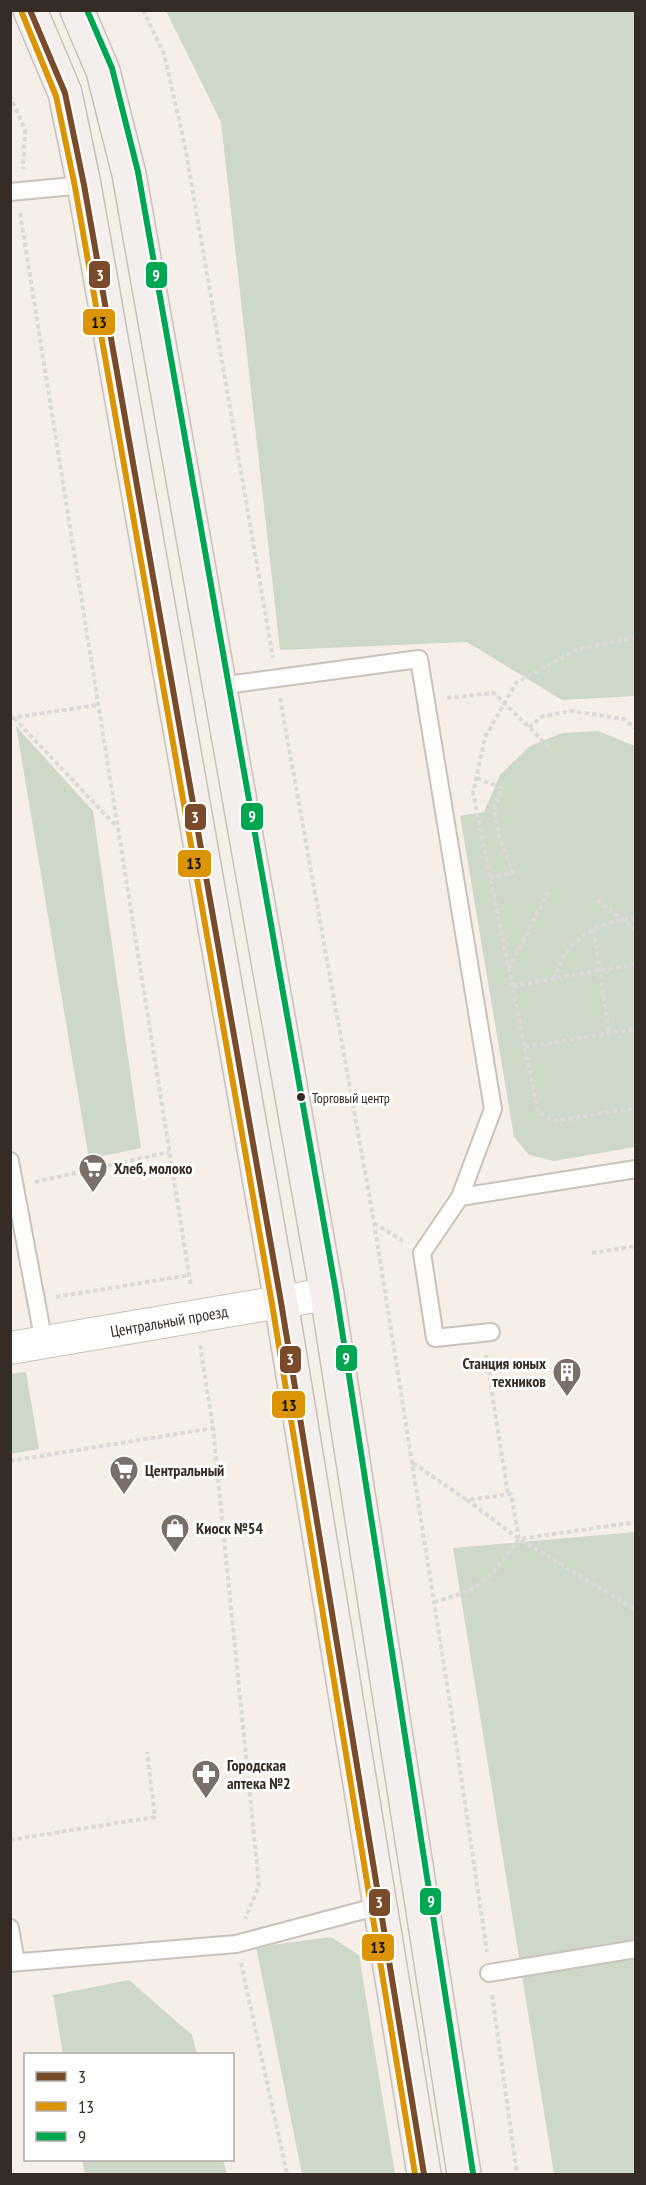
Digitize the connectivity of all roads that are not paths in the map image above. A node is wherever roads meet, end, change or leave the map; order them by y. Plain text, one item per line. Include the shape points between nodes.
1 (30, 10) edge
2 (77, 10) edge
3 (84, 185) junction
4 (16, 192) edge
5 (219, 686) junction
6 (636, 1169) edge
7 (12, 1172) edge
8 (460, 1197) junction
9 (327, 1294) junction
10 (281, 1302) junction
11 (487, 1333) road end
12 (44, 1343) junction
13 (10, 1348) edge
14 (379, 1906) junction
15 (10, 1928) edge
16 (636, 1949) edge
17 (13, 1962) edge
18 (489, 1973) road end
19 (424, 2175) edge
20 (464, 2175) edge

1 - 3 main road via 65,93
2 - 5 main road via 103,71 129,174
3 - 4 lane
3 - 10 main road
5 - 8 lane via 419,659 493,1109
5 - 9 main road
6 - 8 lane
7 - 12 lane
8 - 11 lane via 422,1253 435,1338
9 - 10 street, Центральный проезд
9 - 20 main road
10 - 12 street, Центральный проезд
10 - 14 main road
12 - 13 street, Центральный проезд
14 - 17 lane via 236,1944
14 - 19 main road
15 - 17 lane
16 - 18 lane

